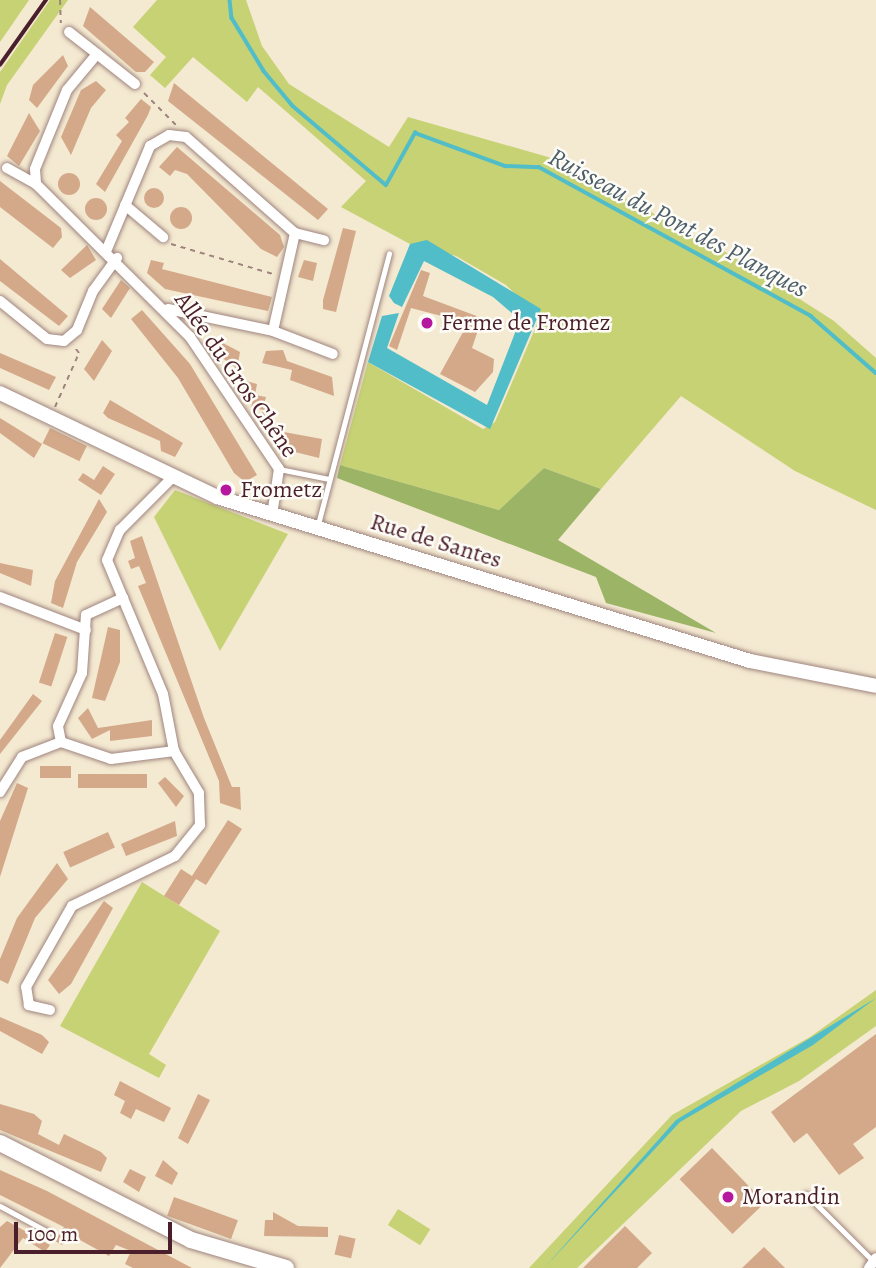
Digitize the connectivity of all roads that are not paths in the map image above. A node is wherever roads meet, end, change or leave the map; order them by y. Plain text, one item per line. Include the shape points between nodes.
1 (69, 32) road end
2 (97, 54) junction
3 (135, 84) road end
4 (7, 169) dead end
5 (36, 184) junction
6 (125, 205) junction
7 (295, 233) junction
8 (163, 237) road end
9 (324, 240) dead end
10 (107, 248) junction
11 (388, 253) dead end
12 (117, 258) junction
13 (0, 301) edge
14 (168, 309) junction
15 (273, 331) junction
16 (333, 354) dead end
17 (0, 393) edge
18 (279, 469) junction
19 (171, 479) junction
20 (329, 479) junction
21 (272, 515) junction
22 (317, 529) junction
23 (0, 597) edge
24 (122, 598) junction
25 (86, 630) junction
26 (876, 686) edge
27 (61, 742) junction
28 (174, 751) junction
29 (0, 792) edge
30 (50, 1010) dead end
31 (0, 1143) edge
32 (0, 1152) edge
33 (806, 1194) dead end
34 (0, 1206) edge
35 (48, 1232) dead end
36 (873, 1262) edge
37 (253, 1268) edge
38 (286, 1268) edge

1 - 2 street
2 - 3 street
2 - 5 street via 67,90 35,169
4 - 5 street, Allée du Gros Chêne
5 - 10 street, Allée du Gros Chêne
6 - 7 street via 154,141 169,135 190,139
6 - 8 street
6 - 10 street
7 - 9 street
7 - 15 street
10 - 12 street, Allée du Gros Chêne
11 - 20 lane
12 - 13 street via 69,339 47,339
12 - 14 street, Allée du Gros Chêne
14 - 15 street
14 - 18 street, Allée du Gros Chêne
15 - 16 street
17 - 19 street, Rue de Santes
18 - 20 lane
18 - 21 street, Allée du Gros Chêne
19 - 21 street, Rue de Santes
19 - 24 street via 120,530 107,559
20 - 22 lane
21 - 22 street, Rue de Santes
22 - 26 street, Rue de Santes via 775,668
23 - 25 street
24 - 25 street via 89,610
24 - 28 street via 163,694
25 - 27 street via 82,673 58,726
27 - 28 street via 111,758
27 - 29 street via 22,757
28 - 30 street via 200,793 196,836 175,856 72,906 24,992 29,1005
31 - 38 main road via 191,1240
32 - 37 main road via 186,1247
33 - 36 lane
34 - 35 lane

